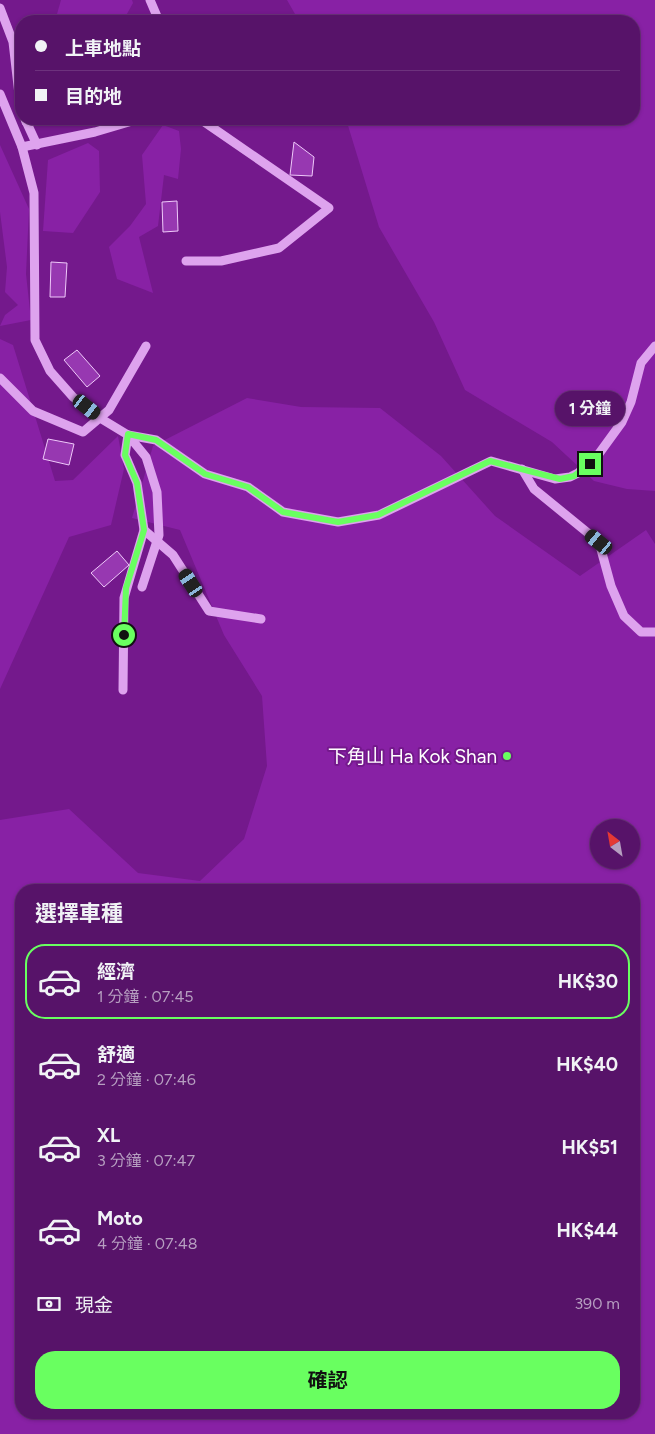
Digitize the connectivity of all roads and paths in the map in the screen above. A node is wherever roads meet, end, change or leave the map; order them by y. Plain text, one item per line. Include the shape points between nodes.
1 (150, 0) edge
2 (0, 8) edge
3 (157, 15) edge
4 (15, 60) edge
5 (0, 94) edge
6 (28, 125) edge
7 (119, 125) edge
8 (209, 125) edge
9 (37, 145) junction
10 (22, 146) junction
11 (186, 260) dead end
12 (146, 346) dead end
13 (655, 346) edge
14 (0, 378) edge
15 (100, 418) junction
16 (128, 434) junction
17 (522, 469) junction
18 (144, 530) junction
19 (157, 542) junction
20 (142, 587) dead end
21 (261, 619) dead end
22 (655, 632) edge
23 (123, 690) dead end

1 - 3 street
2 - 4 street via 13,42
5 - 10 street
6 - 9 street
7 - 9 street
8 - 11 street via 328,208 279,248 221,261
9 - 10 street
10 - 15 street via 34,193 35,340 50,371 73,397
12 - 15 street via 109,410
13 - 17 street via 641,363 626,415 590,464 574,476 560,479
14 - 15 street via 33,411 83,432
15 - 16 street
16 - 17 street via 156,440 205,474 248,487 283,512 338,522 378,515 490,461
16 - 18 street via 125,455 137,483
16 - 19 street via 146,457 157,492
17 - 22 street via 534,488 599,542 611,586 624,616 641,632
18 - 19 street
18 - 23 street via 124,598
19 - 20 street
19 - 21 street via 173,555 209,611

